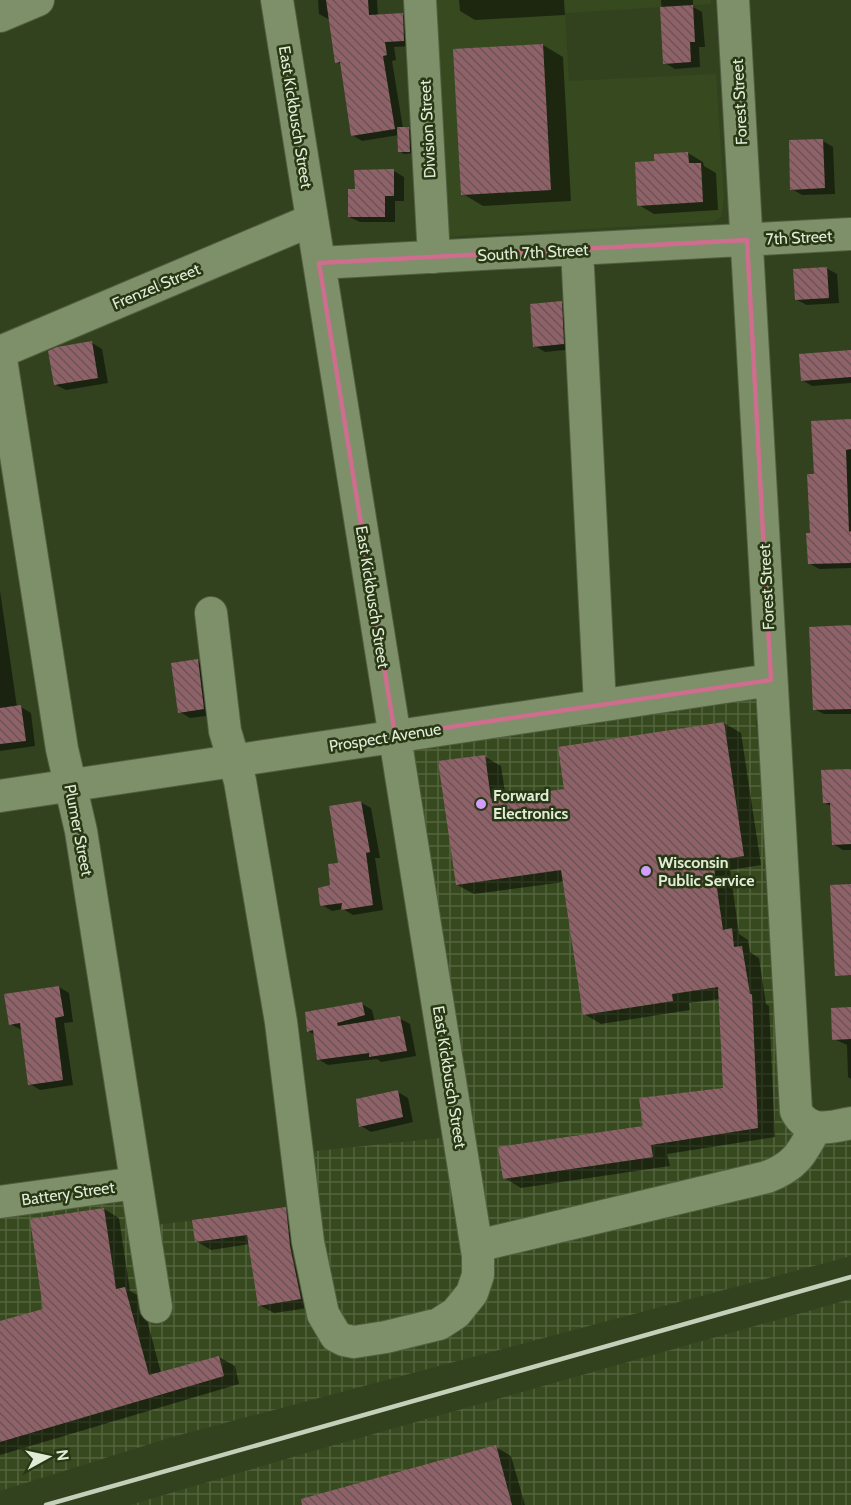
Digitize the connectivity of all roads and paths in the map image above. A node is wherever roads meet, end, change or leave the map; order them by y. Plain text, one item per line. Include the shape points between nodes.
1 (38, 0) edge
2 (277, 0) edge
3 (420, 0) edge
4 (733, 0) edge
5 (0, 15) edge
6 (312, 220) junction
7 (851, 234) edge
8 (747, 240) junction
9 (577, 249) junction
10 (434, 257) junction
11 (319, 263) junction
12 (0, 352) edge
13 (211, 613) dead end
14 (771, 680) junction
15 (600, 705) junction
16 (395, 735) junction
17 (234, 760) junction
18 (70, 785) junction
19 (0, 796) edge
20 (851, 1123) edge
21 (816, 1127) junction
22 (136, 1183) junction
23 (0, 1203) edge
24 (477, 1246) junction
25 (156, 1307) dead end

1 - 5 street
2 - 6 street, East Kickbusch Street
3 - 10 street, Division Street
4 - 8 street, Forest Street
6 - 11 street, East Kickbusch Street
6 - 12 street, Frenzel Street
7 - 8 street, 7th Street
8 - 9 street, South 7th Street
8 - 14 street, Forest Street
9 - 10 street, South 7th Street
9 - 15 street
10 - 11 street, South 7th Street
11 - 16 street, East Kickbusch Street
12 - 18 street, Plumer Street
13 - 17 street, East Kickbusch Street via 225,731
14 - 15 street, Prospect Avenue
14 - 21 street, Forest Street via 796,1111 804,1124
15 - 16 street, Prospect Avenue
16 - 17 street, Prospect Avenue
16 - 24 street, East Kickbusch Street
17 - 18 street, Prospect Avenue
17 - 24 street, East Kickbusch Street via 281,1022 310,1252 318,1297 328,1325 336,1335 354,1342 439,1324 456,1313 472,1293 478,1275
18 - 19 street, Prospect Avenue
18 - 22 street, Plumer Street via 81,831
20 - 21 street
21 - 24 street via 794,1163 767,1177
22 - 23 street, Battery Street
22 - 25 street, Plumer Street

